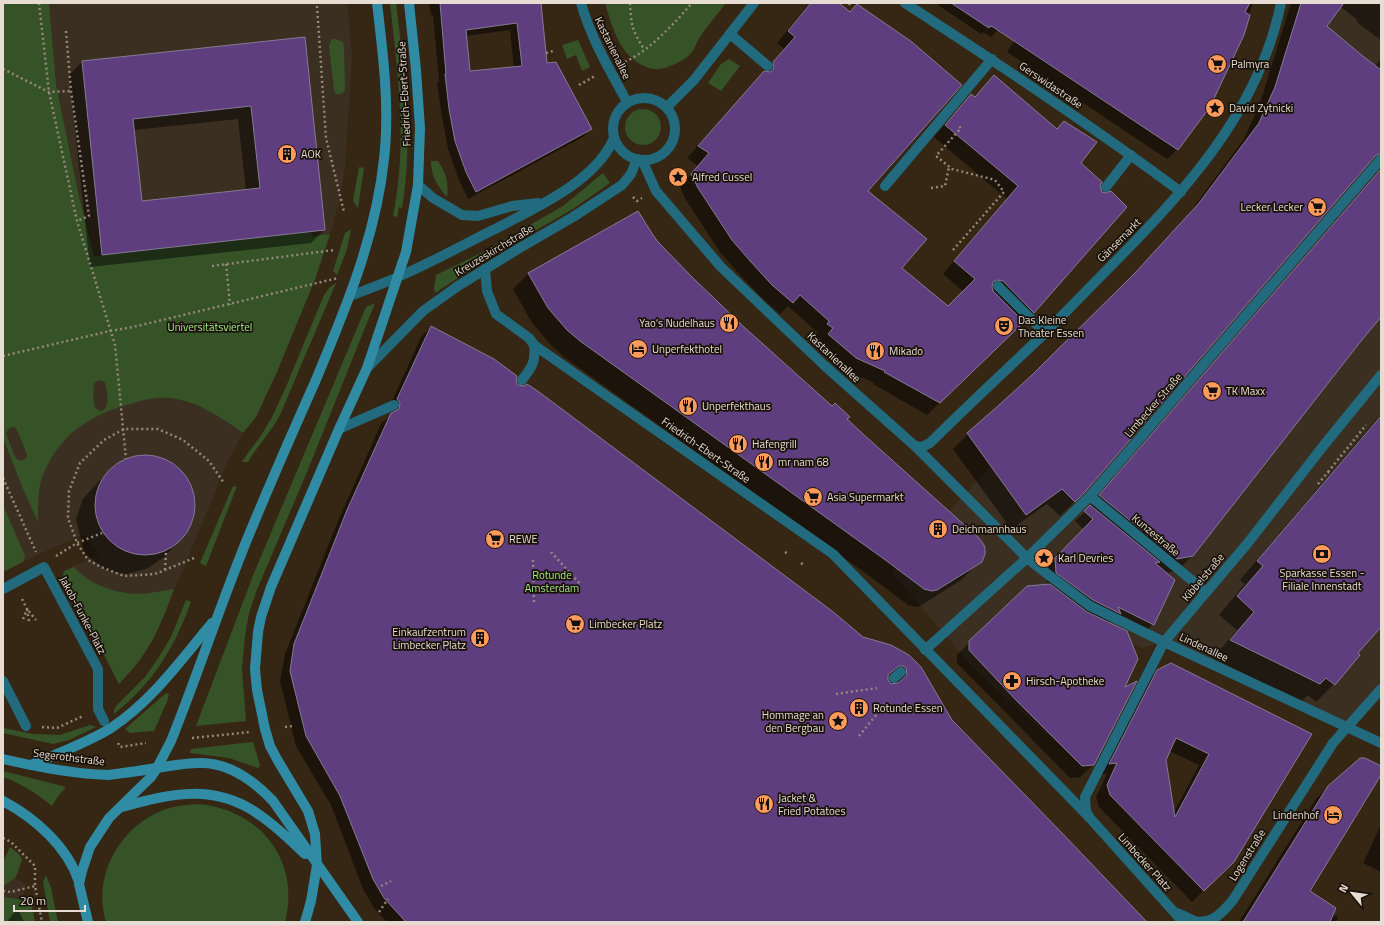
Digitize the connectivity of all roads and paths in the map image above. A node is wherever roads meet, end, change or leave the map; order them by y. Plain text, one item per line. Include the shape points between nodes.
1 (39, 3) edge
2 (377, 3) edge
3 (409, 3) edge
4 (581, 3) edge
5 (630, 3) edge
6 (692, 3) edge
7 (754, 3) edge
8 (905, 3) edge
9 (1281, 3) edge
10 (317, 6) dead end
11 (66, 31) dead end
12 (730, 34) junction
13 (644, 49) junction
14 (553, 51) dead end
15 (546, 53) dead end
16 (992, 59) junction
17 (628, 60) dead end
18 (768, 66) dead end
19 (3, 69) edge
20 (71, 91) junction
21 (48, 92) junction
22 (627, 102) junction
23 (667, 107) junction
24 (957, 124) dead end
25 (614, 138) junction
26 (1131, 155) junction
27 (1381, 159) edge
28 (640, 160) junction
29 (949, 167) junction
30 (418, 185) junction
31 (885, 186) dead end
32 (1106, 187) dead end
33 (931, 188) dead end
34 (1181, 192) junction
35 (544, 203) junction
36 (344, 212) dead end
37 (77, 221) junction
38 (334, 250) dead end
39 (953, 250) dead end
40 (226, 264) junction
41 (212, 266) dead end
42 (485, 269) junction
43 (398, 277) junction
44 (322, 282) dead end
45 (1004, 289) dead end
46 (350, 296) junction
47 (230, 305) junction
48 (110, 331) junction
49 (1045, 333) junction
50 (534, 345) junction
51 (3, 356) edge
52 (367, 368) junction
53 (1381, 375) edge
54 (522, 380) dead end
55 (394, 405) dead end
56 (1366, 425) dead end
57 (339, 429) junction
58 (124, 430) junction
59 (915, 446) junction
60 (126, 459) dead end
61 (1328, 472) junction
62 (1331, 474) dead end
63 (3, 478) edge
64 (224, 483) dead end
65 (1315, 487) dead end
66 (1090, 496) junction
67 (102, 533) dead end
68 (77, 543) junction
69 (166, 552) dead end
70 (550, 552) dead end
71 (194, 558) dead end
72 (1026, 558) junction
73 (533, 560) dead end
74 (800, 562) dead end
75 (43, 565) junction
76 (804, 565) dead end
77 (164, 570) junction
78 (14, 584) junction
79 (580, 585) dead end
80 (3, 589) edge
81 (1206, 592) junction
82 (534, 603) dead end
83 (27, 609) junction
84 (217, 617) junction
85 (36, 620) dead end
86 (29, 621) dead end
87 (22, 622) dead end
88 (1164, 642) junction
89 (925, 650) junction
90 (3, 681) edge
91 (877, 688) dead end
92 (1381, 689) edge
93 (836, 694) dead end
94 (886, 703) dead end
95 (98, 709) junction
96 (104, 721) dead end
97 (26, 726) joint
98 (293, 726) dead end
99 (285, 728) dead end
100 (1347, 728) junction
101 (250, 732) dead end
102 (859, 736) dead end
103 (192, 738) dead end
104 (117, 742) dead end
105 (146, 743) dead end
106 (1381, 743) edge
107 (3, 759) edge
108 (31, 765) junction
109 (157, 768) junction
110 (3, 801) edge
111 (120, 807) junction
112 (1089, 817) junction
113 (3, 838) edge
114 (317, 865) junction
115 (391, 880) dead end
116 (79, 884) junction
117 (35, 886) junction
118 (381, 886) dead end
119 (3, 891) edge
120 (388, 899) dead end
121 (1172, 910) junction
122 (379, 912) dead end
123 (42, 922) edge
124 (88, 922) edge
125 (305, 922) edge
126 (358, 922) edge
127 (1183, 922) edge

1 - 21 path
2 - 46 main road, Friedrich-Ebert-Straße via 386,106 384,158 374,219
3 - 30 main road, Friedrich-Ebert-Straße via 420,128
4 - 22 street, Kastanienallee via 596,45
5 - 13 path via 634,34
6 - 13 path via 676,22
7 - 12 street
8 - 16 street, Gerswidastraße
9 - 34 street, Gänsemarkt via 1274,32 1242,106 1220,142
10 - 36 path via 326,138
11 - 20 path
12 - 18 street
12 - 23 street via 694,80
13 - 17 path
14 - 15 path
16 - 26 street, Gerswidastraße
16 - 31 street
19 - 21 path
20 - 21 path
20 - 37 path via 89,216
21 - 37 path
22 - 23 street via 635,98 648,98
22 - 25 street via 619,109 614,120
23 - 28 street via 675,125 670,145 655,158
24 - 29 path via 961,128 936,156
25 - 28 street via 624,153
25 - 35 street, Kreuzeskirchstraße via 604,157 588,172
26 - 32 street
26 - 34 street, Gerswidastraße
27 - 66 street, Limbecker Straße
28 - 42 street, Kreuzeskirchstraße via 622,185
28 - 59 street, Kastanienallee via 656,191 721,267 825,366
29 - 33 path via 945,186
29 - 39 path via 995,180 1004,192
30 - 35 street, Kreuzeskirchstraße via 433,198 462,215 478,216 512,206
30 - 43 main road, Friedrich-Ebert-Straße via 406,252
34 - 49 street, Gänsemarkt
35 - 43 street, Kreuzeskirchstraße
37 - 48 path
38 - 40 path
40 - 41 path
40 - 47 path
42 - 50 street, Friedrich-Ebert-Straße via 487,292 496,314 529,338
42 - 52 street, Kreuzeskirchstraße via 422,311
43 - 46 street, Kreuzeskirchstraße
43 - 52 main road, Friedrich-Ebert-Straße
44 - 47 path
45 - 49 street
46 - 84 main road, Friedrich-Ebert-Straße via 252,527
47 - 48 path
48 - 51 path
48 - 58 path via 115,345
49 - 59 street, Gänsemarkt via 930,443 922,447
50 - 54 street via 535,355 531,367
50 - 89 street, Friedrich-Ebert-Straße via 834,554
52 - 57 main road, Friedrich-Ebert-Straße
53 - 81 street, Kibbelstraße
55 - 57 street
56 - 61 path
57 - 114 main road, Friedrich-Ebert-Straße via 269,593 261,617 256,648 256,690 265,729 270,746 303,802 312,823 317,848
58 - 60 path
58 - 64 path via 158,429 183,440 209,461
58 - 68 path via 104,440 80,463 69,491 68,518
59 - 72 street, Kastanienallee
61 - 62 path
61 - 65 path
63 - 75 path
66 - 72 street, Limbecker Straße
66 - 81 street, Kunzestraße
67 - 68 path
68 - 75 path
68 - 77 path via 88,560 124,576 155,574
69 - 77 path
70 - 79 path
71 - 77 path
72 - 88 street, Lindenallee via 1090,606
72 - 89 street, Limbecker Straße
73 - 82 path
74 - 76 path
75 - 78 street
75 - 95 street, Jakob-Funke-Platz via 98,669
78 - 80 street
78 - 83 path
81 - 88 street, Kibbelstraße
83 - 85 path
83 - 86 path
83 - 87 path
84 - 108 main road via 147,699 124,719 98,735
84 - 109 main road, Friedrich-Ebert-Straße via 176,729
88 - 100 street, Lindenallee
88 - 112 street, Kibbelstraße via 1085,797
89 - 112 street, Friedrich-Ebert-Straße
90 - 97 street
91 - 93 path
92 - 100 street, Logenstraße
94 - 102 path
95 - 96 street, Jakob-Funke-Platz
95 - 97 path via 57,728
98 - 99 path
100 - 106 street, Lindenallee
100 - 121 street, Logenstraße via 1332,743 1221,914 1204,922
101 - 103 path
104 - 105 path via 120,746
107 - 108 main road, Segerothstraße
108 - 109 main road, Segerothstraße via 108,775
109 - 111 main road, Friedrich-Ebert-Straße via 145,784
109 - 114 main road, Segerothstraße via 200,763 226,768 243,775 273,802
110 - 116 main road via 38,826 59,848 71,863
111 - 114 main road via 178,794 223,797 260,815
111 - 116 main road, Friedrich-Ebert-Straße via 90,847
112 - 121 street, Limbecker Platz
113 - 117 path via 11,842 35,866
114 - 125 main road, Friedrich-Ebert-Straße
114 - 126 main road
115 - 118 path
116 - 124 main road
117 - 119 path via 11,892
117 - 123 path
120 - 122 path
121 - 127 street, Limbecker Platz

